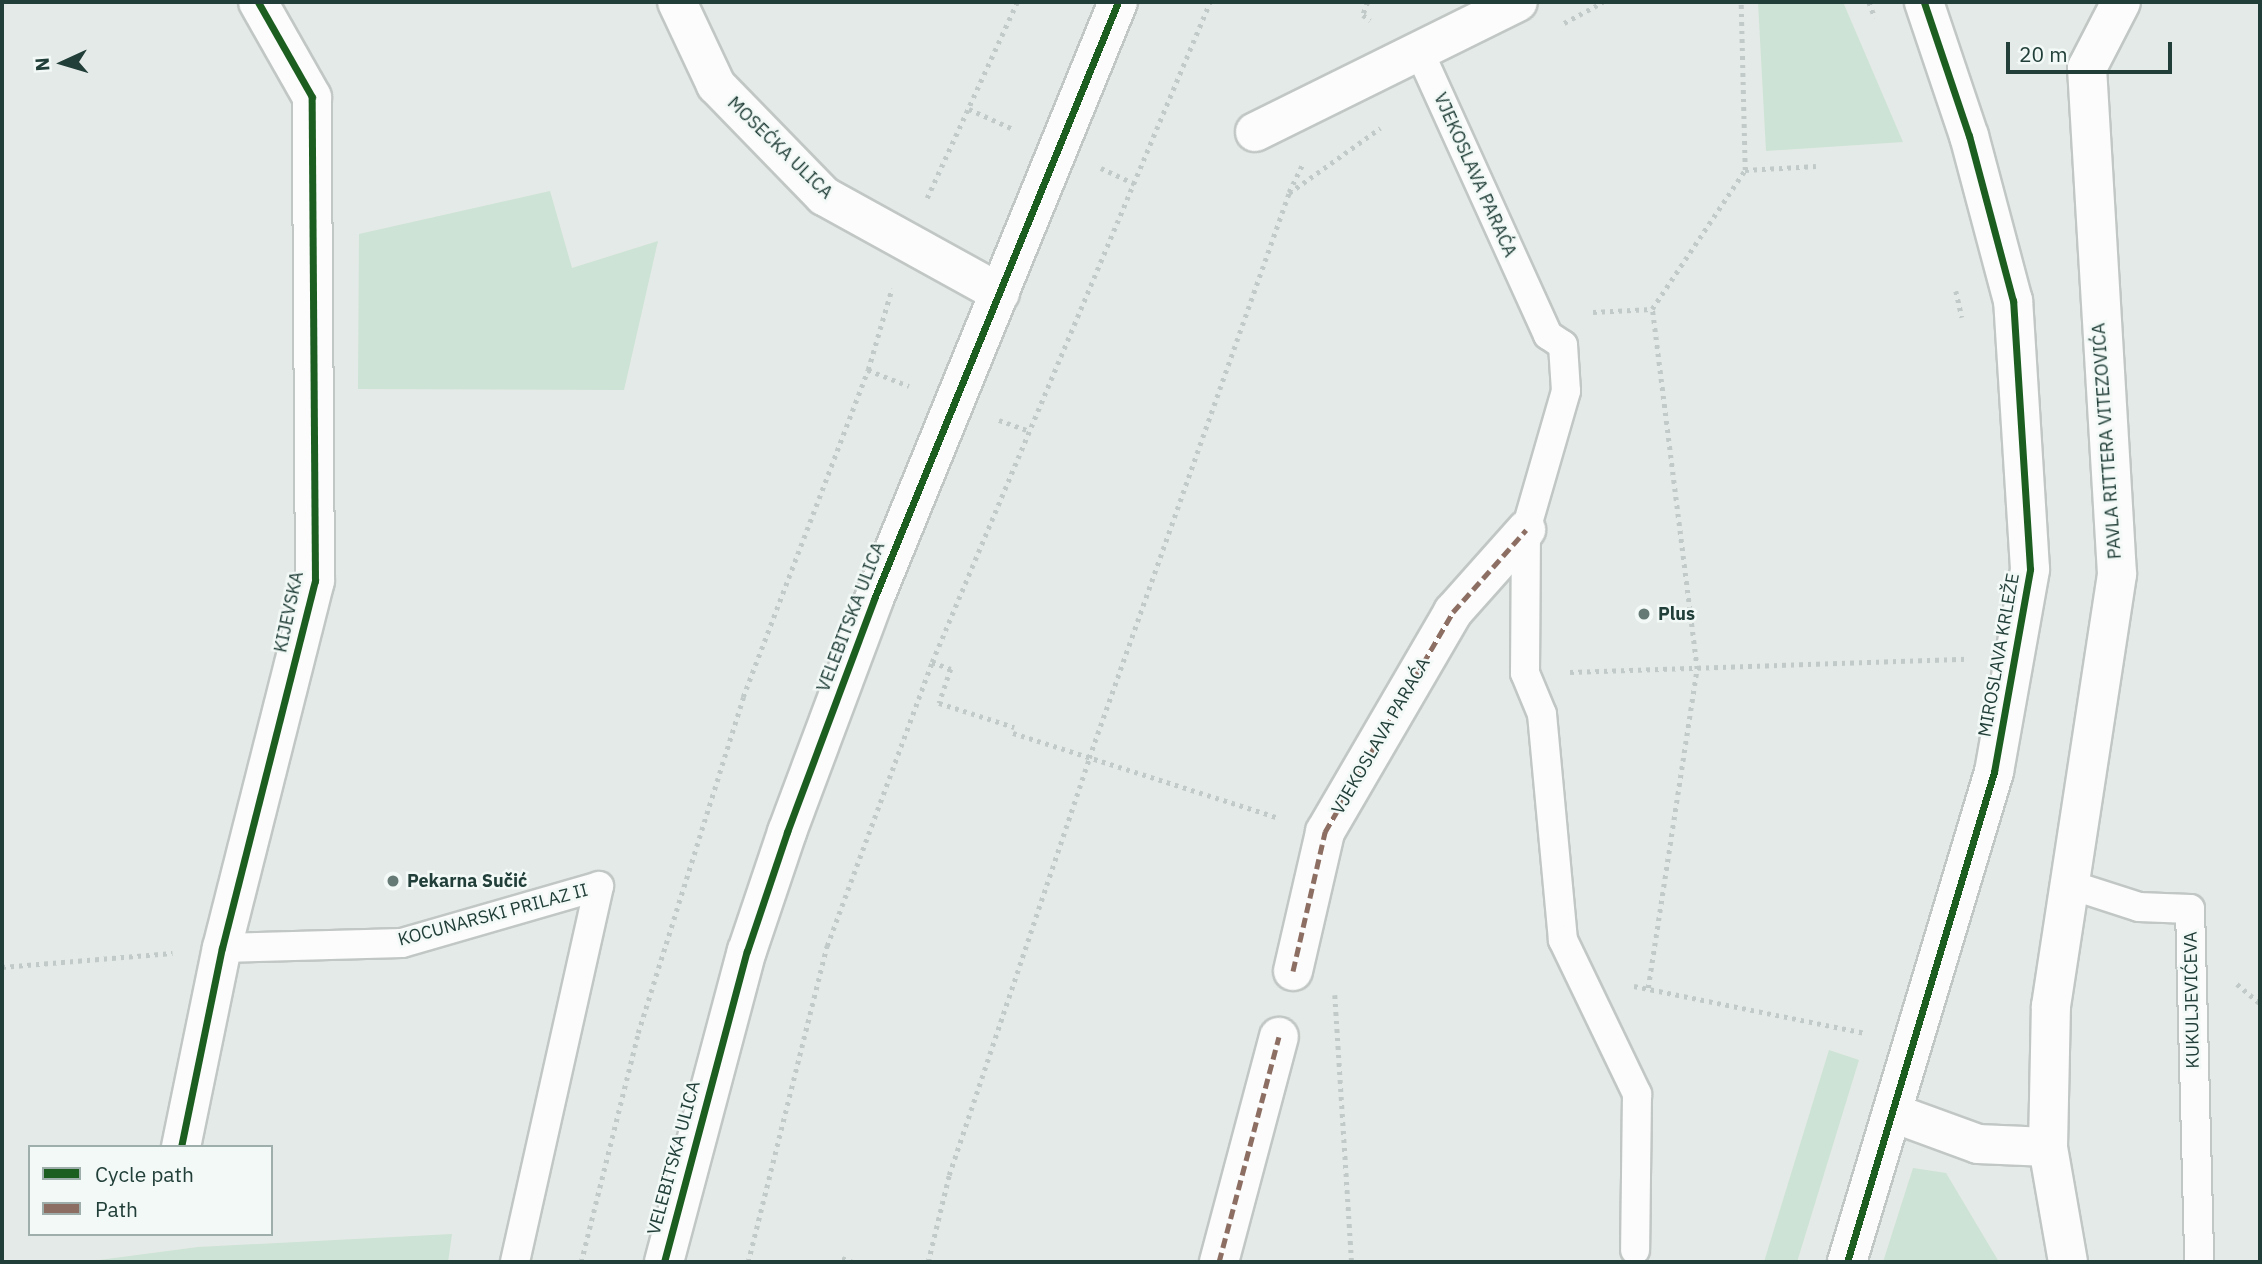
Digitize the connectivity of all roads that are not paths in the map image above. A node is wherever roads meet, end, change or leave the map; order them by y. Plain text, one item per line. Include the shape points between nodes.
1 (258, 2) edge
2 (677, 2) edge
3 (1118, 2) edge
4 (1518, 2) edge
5 (1924, 2) edge
6 (2121, 2) edge
7 (1420, 53) junction
8 (1255, 132) dead end
9 (1000, 293) junction
10 (1526, 530) junction
11 (2074, 886) junction
12 (222, 948) junction
13 (1293, 971) dead end
14 (1279, 1037) dead end
15 (1896, 1114) junction
16 (181, 1145) edge
17 (2048, 1147) junction
18 (1636, 1250) dead end
19 (515, 1262) edge
20 (664, 1262) edge
21 (1219, 1262) edge
22 (1847, 1262) edge
23 (2068, 1262) edge
24 (2199, 1262) edge

1 - 12 street, KIJEVSKA via 312,97 315,582
2 - 9 street, MOSEĆKA ULICA via 716,85 824,196 905,245
3 - 9 street, VELEBITSKA ULICA
4 - 7 street
5 - 15 street, MIROSLAVA KRLEŽE via 1969,136 2013,301 2029,569 1994,772
6 - 11 street, PAVLA RITTERA VITEZOVIĆA via 2087,68 2117,574
7 - 8 street
7 - 10 lane, VJEKOSLAVA PARAĆA via 1543,325 1563,345 1566,391
9 - 20 street, VELEBITSKA ULICA via 873,599 788,832 747,951
10 - 13 street, VJEKOSLAVA PARAĆA via 1452,612 1325,832
10 - 18 lane via 1525,673 1542,714 1563,940 1637,1094
11 - 17 street via 2051,1006
11 - 24 lane, KUKULJEVIĆEVA via 2139,907 2190,909
12 - 16 street, KIJEVSKA
12 - 19 lane, KOCUNARSKI PRILAZ II via 401,943 600,886
14 - 21 street
15 - 17 street via 1978,1144
15 - 22 street, MIROSLAVA KRLEŽE
17 - 23 street

